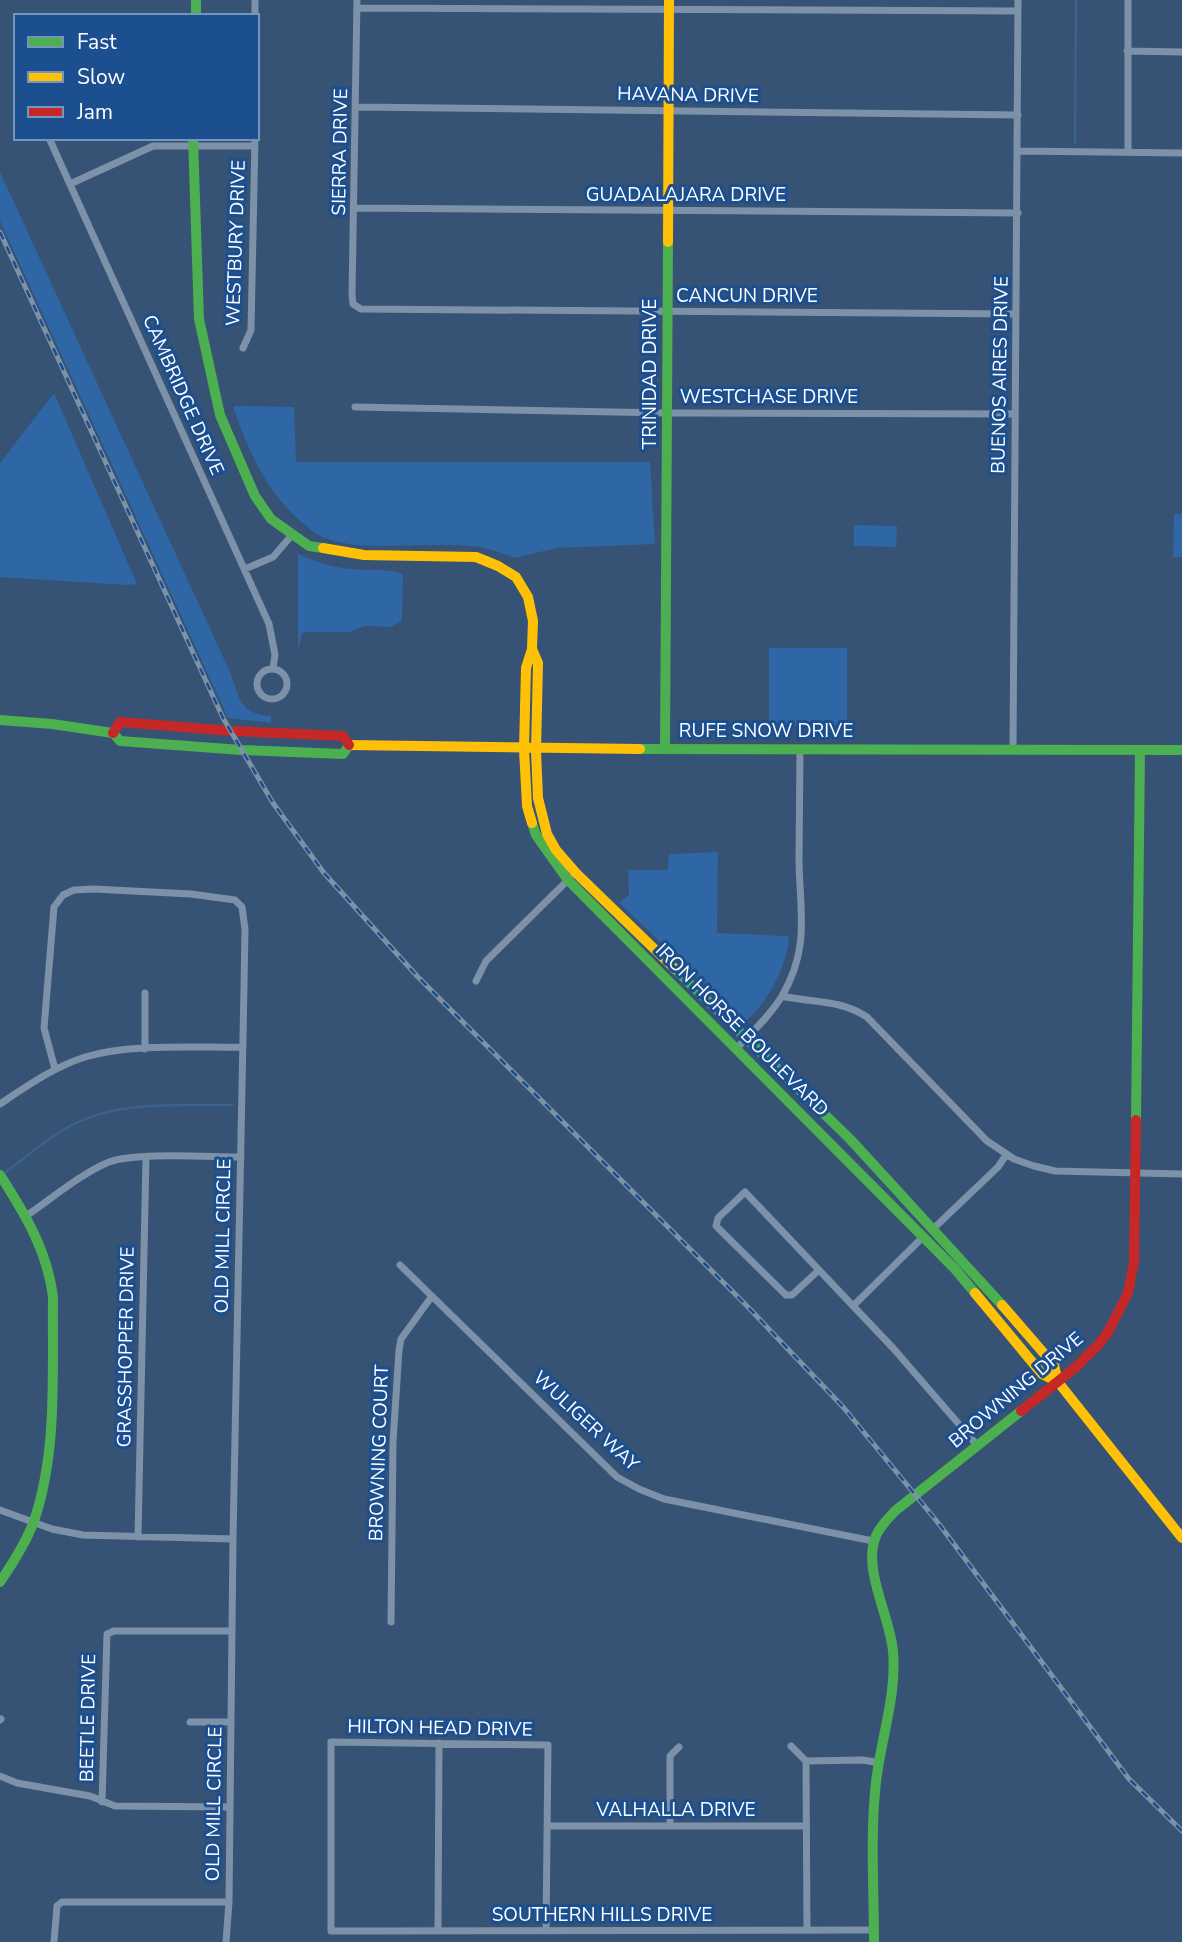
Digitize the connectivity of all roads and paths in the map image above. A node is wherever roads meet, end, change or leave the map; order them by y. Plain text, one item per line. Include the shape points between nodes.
1 (1018, 0) edge
2 (1128, 0) edge
3 (357, 4) edge
4 (669, 5) edge
5 (1018, 11) junction
6 (1127, 51) junction
7 (1182, 52) edge
8 (356, 107) junction
9 (669, 111) junction
10 (1018, 115) junction
11 (50, 140) edge
12 (193, 142) edge
13 (255, 142) edge
14 (1018, 151) junction
15 (1128, 152) junction
16 (1182, 153) edge
17 (70, 184) junction
18 (355, 208) junction
19 (668, 211) junction
20 (1018, 214) junction
21 (354, 304) joint
22 (668, 311) junction
23 (1016, 314) junction
24 (243, 348) dead end
25 (355, 407) dead end
26 (667, 413) junction
27 (1015, 414) junction
28 (292, 535) junction
29 (245, 569) junction
30 (532, 649) junction
31 (273, 668) junction
32 (0, 720) edge
33 (113, 733) junction
34 (349, 745) junction
35 (524, 749) junction
36 (537, 749) junction
37 (665, 749) junction
38 (800, 749) junction
39 (1013, 749) junction
40 (1140, 750) junction
41 (1182, 750) edge
42 (572, 877) junction
43 (476, 981) dead end
44 (145, 993) dead end
45 (782, 996) junction
46 (746, 1038) junction
47 (243, 1047) junction
48 (145, 1049) junction
49 (736, 1049) junction
50 (55, 1069) junction
51 (0, 1104) edge
52 (1006, 1155) junction
53 (146, 1157) junction
54 (241, 1157) junction
55 (1134, 1173) junction
56 (1182, 1174) edge
57 (0, 1175) edge
58 (26, 1216) junction
59 (934, 1228) junction
60 (924, 1236) junction
61 (400, 1265) dead end
62 (819, 1270) junction
63 (432, 1296) junction
64 (853, 1306) junction
65 (1058, 1382) junction
66 (977, 1445) junction
67 (0, 1510) edge
68 (34, 1522) junction
69 (138, 1537) junction
70 (1182, 1538) edge
71 (233, 1539) junction
72 (873, 1541) junction
73 (0, 1582) edge
74 (391, 1622) dead end
75 (232, 1631) junction
76 (190, 1722) dead end
77 (230, 1722) junction
78 (439, 1744) junction
79 (790, 1746) dead end
80 (679, 1747) dead end
81 (806, 1761) junction
82 (880, 1763) junction
83 (0, 1776) edge
84 (102, 1802) junction
85 (230, 1807) junction
86 (670, 1825) junction
87 (547, 1826) junction
88 (806, 1826) junction
89 (229, 1902) junction
90 (807, 1930) junction
91 (331, 1931) joint
92 (438, 1931) junction
93 (546, 1931) junction
94 (874, 1936) edge
95 (54, 1942) edge
96 (226, 1942) edge

1 - 5 street, BUENOS AIRES DRIVE
2 - 6 street
3 - 4 street
3 - 8 street, SIERRA DRIVE
4 - 5 street
4 - 9 street, TRINIDAD DRIVE
5 - 10 street, BUENOS AIRES DRIVE
6 - 7 street
6 - 15 street
8 - 9 street, HAVANA DRIVE
8 - 18 street, SIERRA DRIVE
9 - 10 street, HAVANA DRIVE
9 - 19 street, TRINIDAD DRIVE
10 - 14 street, BUENOS AIRES DRIVE
11 - 17 street, CAMBRIDGE DRIVE
12 - 13 street
12 - 17 street via 153,146
12 - 28 street, IRON HORSE BOULEVARD via 199,318 220,415 255,496 271,519
13 - 24 street, WESTBURY DRIVE via 251,330
14 - 15 street
14 - 20 street, BUENOS AIRES DRIVE
15 - 16 street
17 - 29 street, CAMBRIDGE DRIVE
18 - 19 street, GUADALAJARA DRIVE
18 - 21 street, SIERRA DRIVE
19 - 20 street, GUADALAJARA DRIVE
19 - 22 street, TRINIDAD DRIVE
20 - 23 street, BUENOS AIRES DRIVE
21 - 22 street, CANCUN DRIVE via 361,309
22 - 23 street, CANCUN DRIVE
22 - 26 street, TRINIDAD DRIVE
23 - 27 street, BUENOS AIRES DRIVE
25 - 26 street, WESTCHASE DRIVE
26 - 27 street, WESTCHASE DRIVE
26 - 37 street, TRINIDAD DRIVE
27 - 39 street, BUENOS AIRES DRIVE
28 - 29 street via 273,556
28 - 30 street, IRON HORSE BOULEVARD via 309,546 331,551 476,557 498,566 516,577 528,597
29 - 31 street, CAMBRIDGE DRIVE via 269,624
30 - 35 street, IRON HORSE BOULEVARD via 526,668
30 - 36 street, IRON HORSE BOULEVARD via 538,663
31 - 31 street, CAMBRIDGE DRIVE via 262,672 256,683 261,695 269,699 281,696 287,684 285,675
32 - 33 street, RUFE SNOW DRIVE
33 - 34 street, RUFE SNOW DRIVE via 120,741 256,751 343,754
33 - 34 street, RUFE SNOW DRIVE via 120,722 343,736
34 - 35 street, RUFE SNOW DRIVE
35 - 36 street, RUFE SNOW DRIVE
35 - 42 street, IRON HORSE BOULEVARD via 527,806 536,835
36 - 37 street, RUFE SNOW DRIVE
36 - 42 street, IRON HORSE BOULEVARD via 540,814
37 - 38 street, RUFE SNOW DRIVE
38 - 39 street, RUFE SNOW DRIVE
38 - 45 street via 803,932 796,965
39 - 40 street, RUFE SNOW DRIVE
40 - 41 street, RUFE SNOW DRIVE
40 - 55 street, BROWNING DRIVE
42 - 43 street via 485,961
42 - 46 street, IRON HORSE BOULEVARD
42 - 49 street, IRON HORSE BOULEVARD
44 - 48 street
45 - 46 street
45 - 52 street via 840,1003 867,1017
46 - 49 street
46 - 59 street, IRON HORSE BOULEVARD
47 - 48 street
47 - 50 street, OLD MILL CIRCLE via 245,929 242,907 235,900 74,890 54,907 44,1028
47 - 54 street, OLD MILL CIRCLE
48 - 50 street via 94,1055
49 - 60 street, IRON HORSE BOULEVARD
50 - 51 street
52 - 55 street via 1055,1171
52 - 59 street
53 - 54 street
53 - 58 street via 107,1163
53 - 69 street, GRASSHOPPER DRIVE
54 - 71 street, OLD MILL CIRCLE
55 - 56 street
55 - 65 street, BROWNING DRIVE via 1134,1262 1128,1293 1099,1344
57 - 58 street
58 - 68 street via 48,1260 53,1297 49,1440
59 - 60 street
59 - 65 street, IRON HORSE BOULEVARD via 1054,1365
60 - 64 street
60 - 65 street, IRON HORSE BOULEVARD via 1042,1374
61 - 63 street, WULIGER WAY
62 - 62 street via 745,1192 718,1219 716,1226 786,1295 792,1295
62 - 64 street
63 - 72 street, WULIGER WAY via 629,1484 664,1499
63 - 74 street, BROWNING COURT via 398,1350
64 - 66 street
65 - 66 street, BROWNING DRIVE
65 - 70 street, IRON HORSE BOULEVARD
66 - 72 street, BROWNING DRIVE via 895,1511
67 - 68 street
68 - 69 street via 83,1535
68 - 73 street
69 - 71 street
71 - 75 street, OLD MILL CIRCLE
72 - 82 street via 873,1561 893,1651 893,1689
75 - 77 street, OLD MILL CIRCLE
75 - 84 street, BEETLE DRIVE via 107,1634
76 - 77 street
77 - 85 street, OLD MILL CIRCLE
78 - 87 street, HILTON HEAD DRIVE via 548,1745
78 - 91 street, HILTON HEAD DRIVE via 331,1742
78 - 92 street
79 - 81 street
80 - 86 street via 670,1756
81 - 82 street
81 - 88 street
82 - 94 street via 872,1839
83 - 84 street
84 - 85 street via 145,1808
85 - 89 street, OLD MILL CIRCLE
86 - 87 street, VALHALLA DRIVE
86 - 88 street, VALHALLA DRIVE
87 - 93 street
88 - 90 street
89 - 95 street via 62,1902 56,1912
89 - 96 street, OLD MILL CIRCLE
90 - 93 street, SOUTHERN HILLS DRIVE
90 - 94 street, SOUTHERN HILLS DRIVE
91 - 92 street, SOUTHERN HILLS DRIVE
92 - 93 street, SOUTHERN HILLS DRIVE

